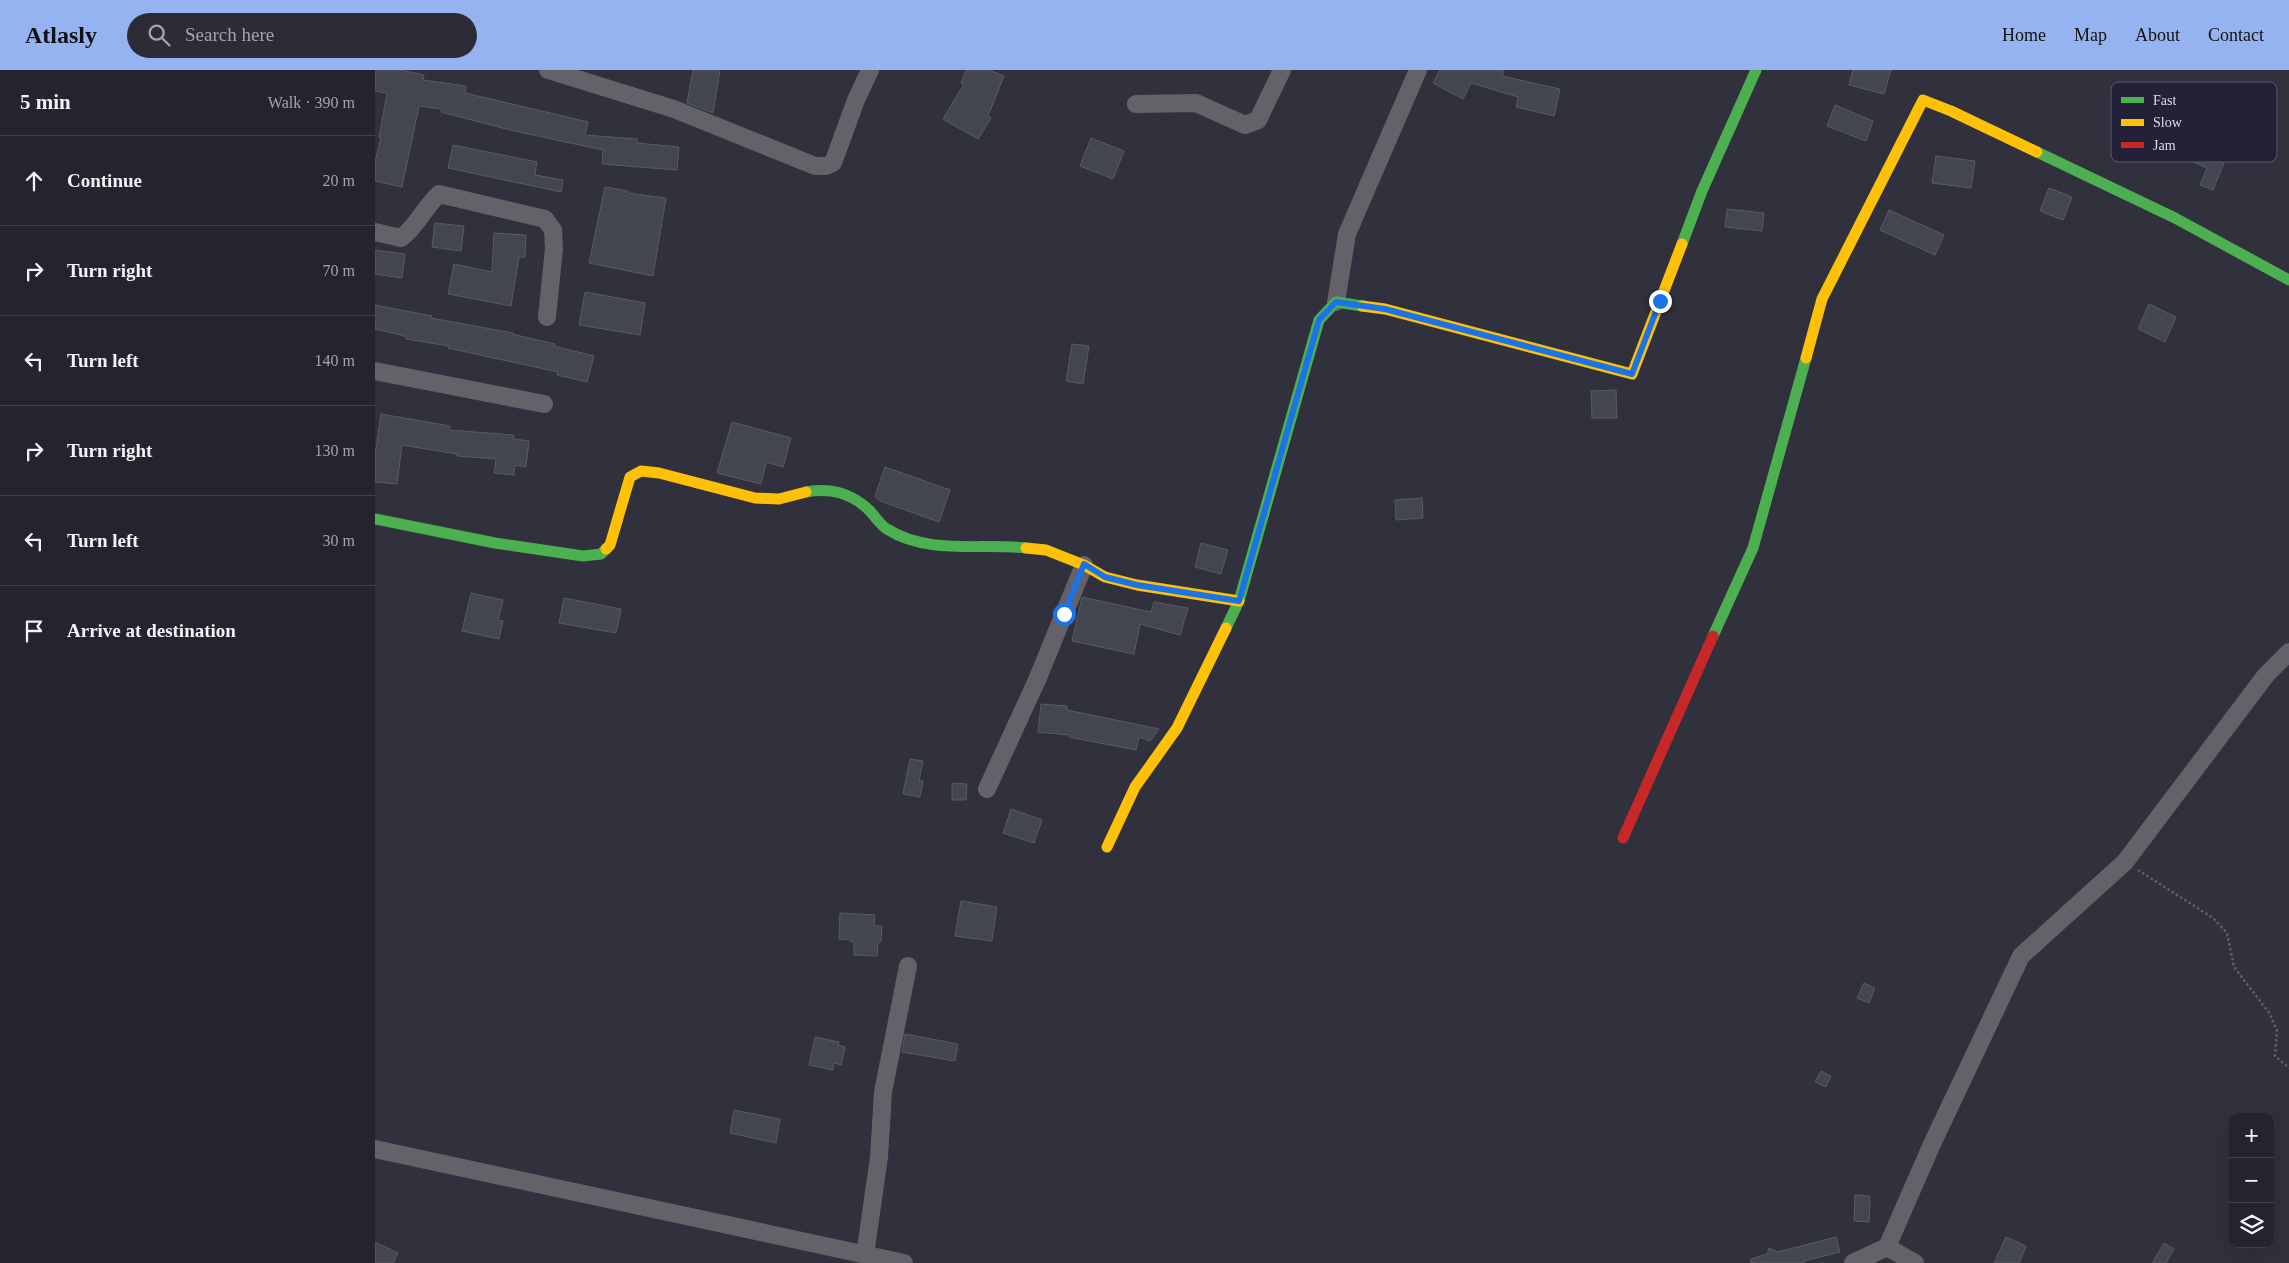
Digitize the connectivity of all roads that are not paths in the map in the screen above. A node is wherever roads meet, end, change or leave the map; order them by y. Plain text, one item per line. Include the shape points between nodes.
1 (548, 70) edge
2 (870, 70) edge
3 (1282, 70) edge
4 (1418, 70) edge
5 (1756, 70) edge
6 (1136, 104) dead end
7 (375, 232) edge
8 (2289, 280) edge
9 (1336, 302) junction
10 (547, 317) dead end
11 (375, 371) edge
12 (544, 404) dead end
13 (375, 519) edge
14 (1084, 564) junction
15 (1239, 601) junction
16 (2289, 652) edge
17 (987, 789) dead end
18 (1623, 838) dead end
19 (1107, 848) dead end
20 (908, 966) dead end
21 (375, 1149) edge
22 (1887, 1248) junction
23 (865, 1255) junction
24 (904, 1263) edge
25 (1853, 1263) edge
26 (1915, 1263) edge

1 - 2 street via 674,109 815,166 833,163
3 - 6 street via 1258,120 1245,125 1196,103
4 - 9 street via 1347,234
5 - 9 street via 1702,191 1632,374 1385,309
7 - 10 street via 401,238 413,229 439,194 545,219 553,230 555,248
8 - 18 street via 2175,218 1923,100 1822,299 1753,548
9 - 15 street via 1319,320
11 - 12 street
13 - 14 street via 495,543 583,556 601,554 610,545 630,477 641,471 755,498 779,499 826,489 851,497 868,508 886,529 907,538 936,546 1006,546 1045,550
14 - 15 street via 1105,577 1137,585
14 - 17 street via 1037,680
15 - 19 street via 1177,728 1135,787
16 - 22 street via 2265,675 2125,862 2021,956
20 - 23 street via 883,1092 879,1157
21 - 23 street
22 - 25 street
22 - 26 street
23 - 24 street

